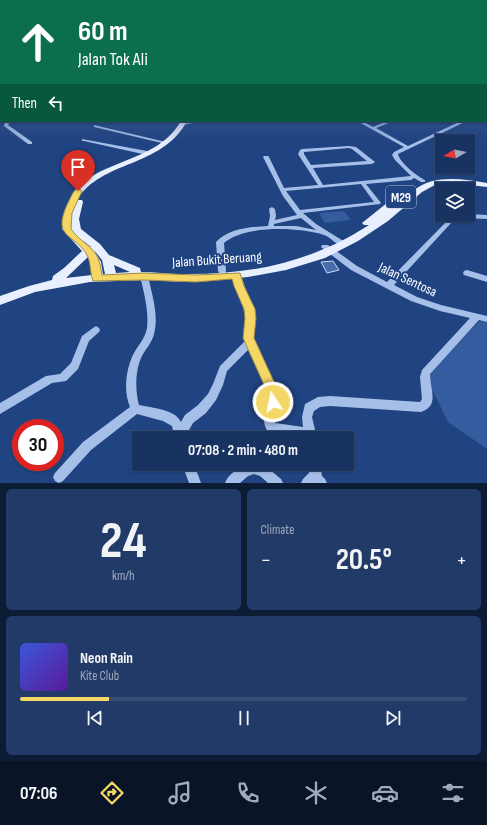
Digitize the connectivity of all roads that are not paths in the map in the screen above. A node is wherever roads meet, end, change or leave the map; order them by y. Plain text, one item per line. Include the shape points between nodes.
1 (8, 122) edge
2 (186, 122) edge
3 (361, 122) edge
4 (389, 122) edge
5 (463, 122) edge
6 (96, 126) dead end
7 (373, 128) junction
8 (84, 140) dead end
9 (30, 143) dead end
10 (166, 143) junction
11 (408, 147) junction
12 (147, 153) junction
13 (266, 157) dead end
14 (310, 167) junction
15 (411, 178) dead end
16 (424, 181) junction
17 (362, 182) junction
18 (487, 184) edge
19 (321, 186) junction
20 (283, 190) junction
21 (272, 208) dead end
22 (300, 214) junction
23 (487, 217) edge
24 (271, 226) junction
25 (324, 233) junction
26 (340, 242) junction
27 (327, 249) junction
28 (89, 250) junction
29 (105, 257) junction
30 (222, 271) junction
31 (467, 273) dead end
32 (140, 274) junction
33 (111, 275) junction
34 (237, 275) junction
35 (97, 276) junction
36 (57, 279) junction
37 (487, 279) edge
38 (388, 286) junction
39 (0, 295) edge
40 (0, 301) edge
41 (483, 318) edge
42 (96, 330) dead end
43 (250, 342) junction
44 (0, 409) edge
45 (136, 409) junction
46 (178, 431) edge
47 (183, 431) edge
48 (286, 431) edge
49 (309, 431) edge
50 (191, 471) edge
51 (59, 477) dead end
52 (195, 483) edge
53 (231, 483) edge
54 (277, 483) edge

1 - 9 street via 6,125
2 - 10 main road
2 - 29 main road via 173,141 99,178 82,194 75,212 77,230
3 - 7 street
4 - 7 street
5 - 11 street
6 - 10 street
7 - 11 street
8 - 12 street
10 - 12 main road
11 - 16 street via 395,156 415,177
12 - 28 main road via 93,178 76,194 68,213 67,229
13 - 20 street
14 - 14 street via 372,162 349,147 302,151
14 - 19 street
15 - 17 street
16 - 18 main road, Jalan Bukit Beruang / M29 via 455,178
16 - 26 main road, Jalan Bukit Beruang / M29
17 - 19 street
17 - 22 street via 378,203
18 - 26 main road, Jalan Bukit Beruang / M29 via 456,181 428,184 385,219
19 - 20 street
20 - 22 street via 289,202
21 - 24 street
22 - 24 street
22 - 25 street
23 - 38 street via 464,216 450,222
24 - 25 street
24 - 30 street via 238,233 221,240
25 - 26 street
26 - 27 main road, Jalan Bukit Beruang / M29
27 - 30 main road, Jalan Bukit Beruang / M29 via 273,264
27 - 34 main road, Jalan Bukit Beruang / M29 via 306,261
27 - 38 street, Jalan Sentosa via 354,268
28 - 35 main road via 94,258
28 - 36 main road
29 - 32 main road
29 - 33 main road
30 - 32 main road, Jalan Bukit Beruang / M29
31 - 37 street
32 - 33 main road, Jalan Bukit Beruang / M29
32 - 34 main road, Jalan Bukit Beruang / M29 via 196,278
32 - 45 street via 151,311 152,326 148,341 139,353 134,368 132,381
33 - 35 main road, Jalan Bukit Beruang / M29
34 - 43 street via 251,318 248,338
35 - 36 main road, Jalan Bukit Beruang / M29
35 - 40 main road, Jalan Bukit Beruang / M29 via 35,288
36 - 39 main road, Jalan Bukit Beruang / M29
38 - 41 street, Jalan Sentosa via 427,304
41 - 49 street via 425,373 424,384 428,403 422,407 318,402 309,408 307,417
42 - 44 street via 85,339 75,366 62,378 50,379
43 - 47 street via 223,369 212,397 189,420
43 - 48 street via 273,395 269,425
45 - 46 street via 166,416 176,423
45 - 51 street via 87,446
50 - 52 street
53 - 54 street via 240,474 254,467 259,467

